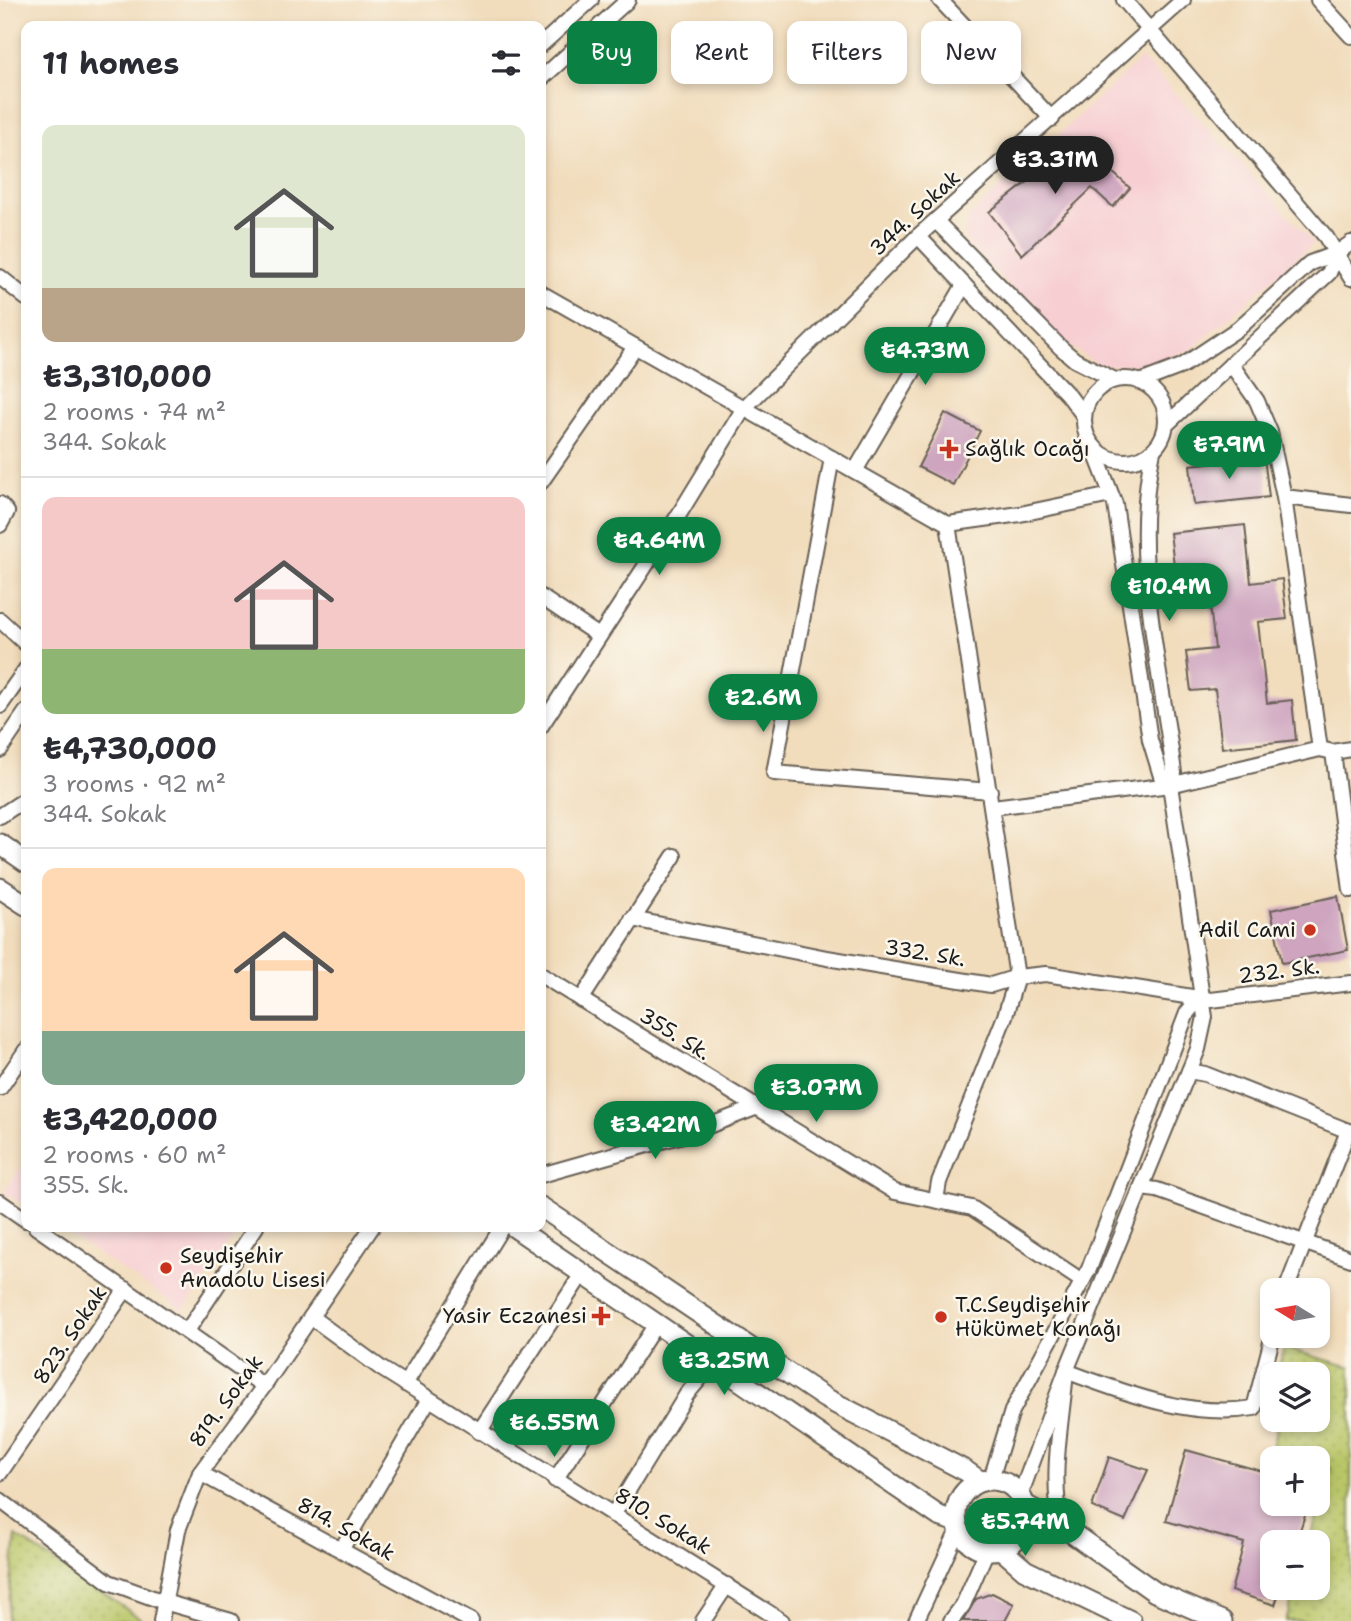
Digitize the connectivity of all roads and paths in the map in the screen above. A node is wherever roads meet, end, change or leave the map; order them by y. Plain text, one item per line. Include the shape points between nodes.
1 (591, 0) edge
2 (628, 0) edge
3 (940, 0) edge
4 (1124, 0) edge
5 (1183, 0) edge
6 (1318, 0) edge
7 (1150, 30) junction
8 (1351, 36) edge
9 (546, 40) edge
10 (546, 74) edge
11 (1052, 119) junction
12 (936, 220) junction
13 (918, 236) junction
14 (1351, 243) edge
15 (1337, 253) junction
16 (0, 277) edge
17 (1351, 278) edge
18 (964, 285) junction
19 (21, 294) edge
20 (546, 296) edge
21 (635, 346) junction
22 (1231, 364) junction
23 (1115, 380) junction
24 (1140, 382) junction
25 (744, 408) junction
26 (1084, 416) junction
27 (1166, 425) junction
28 (1093, 447) junction
29 (1153, 451) junction
30 (832, 458) junction
31 (546, 470) edge
32 (855, 471) junction
33 (1111, 495) junction
34 (1284, 498) junction
35 (0, 504) edge
36 (1351, 505) edge
37 (948, 524) junction
38 (0, 525) edge
39 (546, 600) edge
40 (0, 620) edge
41 (599, 636) junction
42 (21, 639) edge
43 (21, 675) edge
44 (0, 706) edge
45 (546, 718) edge
46 (21, 719) edge
47 (1351, 749) edge
48 (0, 750) edge
49 (1327, 750) junction
50 (1170, 785) junction
51 (990, 791) junction
52 (21, 802) edge
53 (993, 807) junction
54 (0, 816) edge
55 (0, 844) edge
56 (674, 856) dead end
57 (21, 859) edge
58 (0, 888) edge
59 (1351, 890) edge
60 (21, 902) edge
61 (632, 919) junction
62 (1017, 977) junction
63 (546, 978) edge
64 (1351, 983) edge
65 (1205, 998) junction
66 (581, 1000) junction
67 (21, 1057) edge
68 (1189, 1071) junction
69 (0, 1088) edge
70 (755, 1108) junction
71 (1349, 1132) edge
72 (546, 1174) edge
73 (1141, 1188) junction
74 (936, 1200) junction
75 (2, 1208) edge
76 (546, 1210) edge
77 (21, 1218) edge
78 (43, 1232) edge
79 (253, 1232) edge
80 (369, 1232) edge
81 (499, 1232) edge
82 (521, 1232) edge
83 (1304, 1244) junction
84 (1351, 1259) edge
85 (582, 1274) junction
86 (1291, 1278) edge
87 (1082, 1281) junction
88 (126, 1289) junction
89 (311, 1317) junction
90 (656, 1324) junction
91 (187, 1331) junction
92 (1270, 1348) edge
93 (712, 1364) junction
94 (1066, 1371) junction
95 (405, 1384) junction
96 (264, 1386) junction
97 (429, 1399) junction
98 (480, 1432) junction
99 (0, 1473) edge
100 (200, 1473) junction
101 (555, 1480) junction
102 (986, 1480) junction
103 (0, 1500) edge
104 (1023, 1500) junction
105 (613, 1515) junction
106 (958, 1525) junction
107 (1062, 1527) junction
108 (994, 1549) junction
109 (341, 1550) junction
110 (727, 1585) junction
111 (164, 1602) junction
112 (161, 1621) edge
113 (231, 1621) edge
114 (471, 1621) edge
115 (703, 1621) edge
116 (782, 1621) edge
117 (916, 1621) edge
118 (951, 1621) edge
119 (1131, 1621) edge
120 (1222, 1621) edge

1 - 9 street
2 - 10 street
3 - 11 street
4 - 7 street
5 - 7 street, 344. Sokak
6 - 8 street
7 - 11 street, 344. Sokak
7 - 15 street
11 - 12 street, 344. Sokak
12 - 13 street, 344. Sokak
12 - 23 street via 1061,348
13 - 18 street
13 - 25 street, 344. Sokak
14 - 15 street
15 - 17 street
15 - 22 street via 1329,273
15 - 24 street via 1310,263 1239,328 1182,366
16 - 19 street
18 - 26 street
18 - 32 street
20 - 21 street
21 - 25 street
21 - 31 street
22 - 27 street
22 - 34 street via 1257,401 1270,432
23 - 24 street
23 - 26 street via 1094,393
24 - 27 street via 1159,397
25 - 30 street
25 - 41 street, 344. Sokak
26 - 28 street via 1085,432
27 - 29 street
28 - 29 street via 1122,461
28 - 33 street
29 - 50 street via 1146,483 1144,537 1174,773
30 - 32 street
30 - 51 street via 774,773
32 - 37 street
33 - 37 street
33 - 50 street via 1135,620 1150,740 1161,776
34 - 36 street
34 - 49 street
35 - 38 street via 7,512
37 - 51 street
39 - 41 street
40 - 42 street
41 - 45 street, 344. Sokak
43 - 44 street
46 - 48 street
47 - 49 street
49 - 50 street
49 - 59 street
50 - 53 street
50 - 65 street
51 - 53 street
52 - 54 street
53 - 62 street
55 - 57 main road
56 - 61 street
58 - 60 main road
61 - 62 street, 332. Sk. via 991,985
61 - 66 street
62 - 65 street, 332. Sk. via 1046,974
62 - 74 street
63 - 66 street, 355. Sk.
64 - 65 street, 232. Sk.
65 - 68 street via 1198,1049
65 - 87 street via 1187,1013
66 - 70 street, 355. Sk.
67 - 69 street
68 - 71 street
68 - 73 street
70 - 72 street via 690,1133
70 - 74 street, 355. Sk. via 895,1192
71 - 83 street
73 - 83 street
73 - 94 street
74 - 87 street, 355. Sk. via 972,1208
75 - 77 street
76 - 102 main road via 825,1398
78 - 88 street
79 - 91 street
80 - 89 street, 819. Sokak
81 - 95 street
82 - 85 main road
83 - 84 street
83 - 86 street
85 - 90 main road
85 - 98 street
87 - 102 street via 1012,1411
88 - 91 street
88 - 99 street, 823. Sokak
89 - 95 street, 810. Sokak
89 - 96 street, 819. Sokak
90 - 93 main road
90 - 101 street
91 - 96 street
92 - 94 street via 1254,1408 1225,1413 1181,1408
93 - 105 street via 687,1394
93 - 106 main road
94 - 104 street
94 - 107 street via 1058,1438 1057,1506
95 - 97 street, 810. Sokak
96 - 100 street, 819. Sokak
97 - 98 street, 810. Sokak
97 - 109 street
98 - 101 street, 810. Sokak
100 - 109 street, 814. Sokak
100 - 111 street, 819. Sokak via 178,1530
101 - 105 street, 810. Sokak
102 - 104 main road via 1013,1487
102 - 106 main road via 962,1495 957,1506
103 - 111 street via 109,1581
104 - 107 main road
104 - 108 main road via 1025,1525 1020,1534
105 - 110 street, 810. Sokak
106 - 108 main road via 970,1543
106 - 117 street
107 - 120 main road via 1155,1592
108 - 118 street
108 - 119 main road via 1026,1570
109 - 114 street, 814. Sokak
110 - 115 street
110 - 116 street, 810. Sokak
111 - 112 street, 819. Sokak
111 - 113 street

